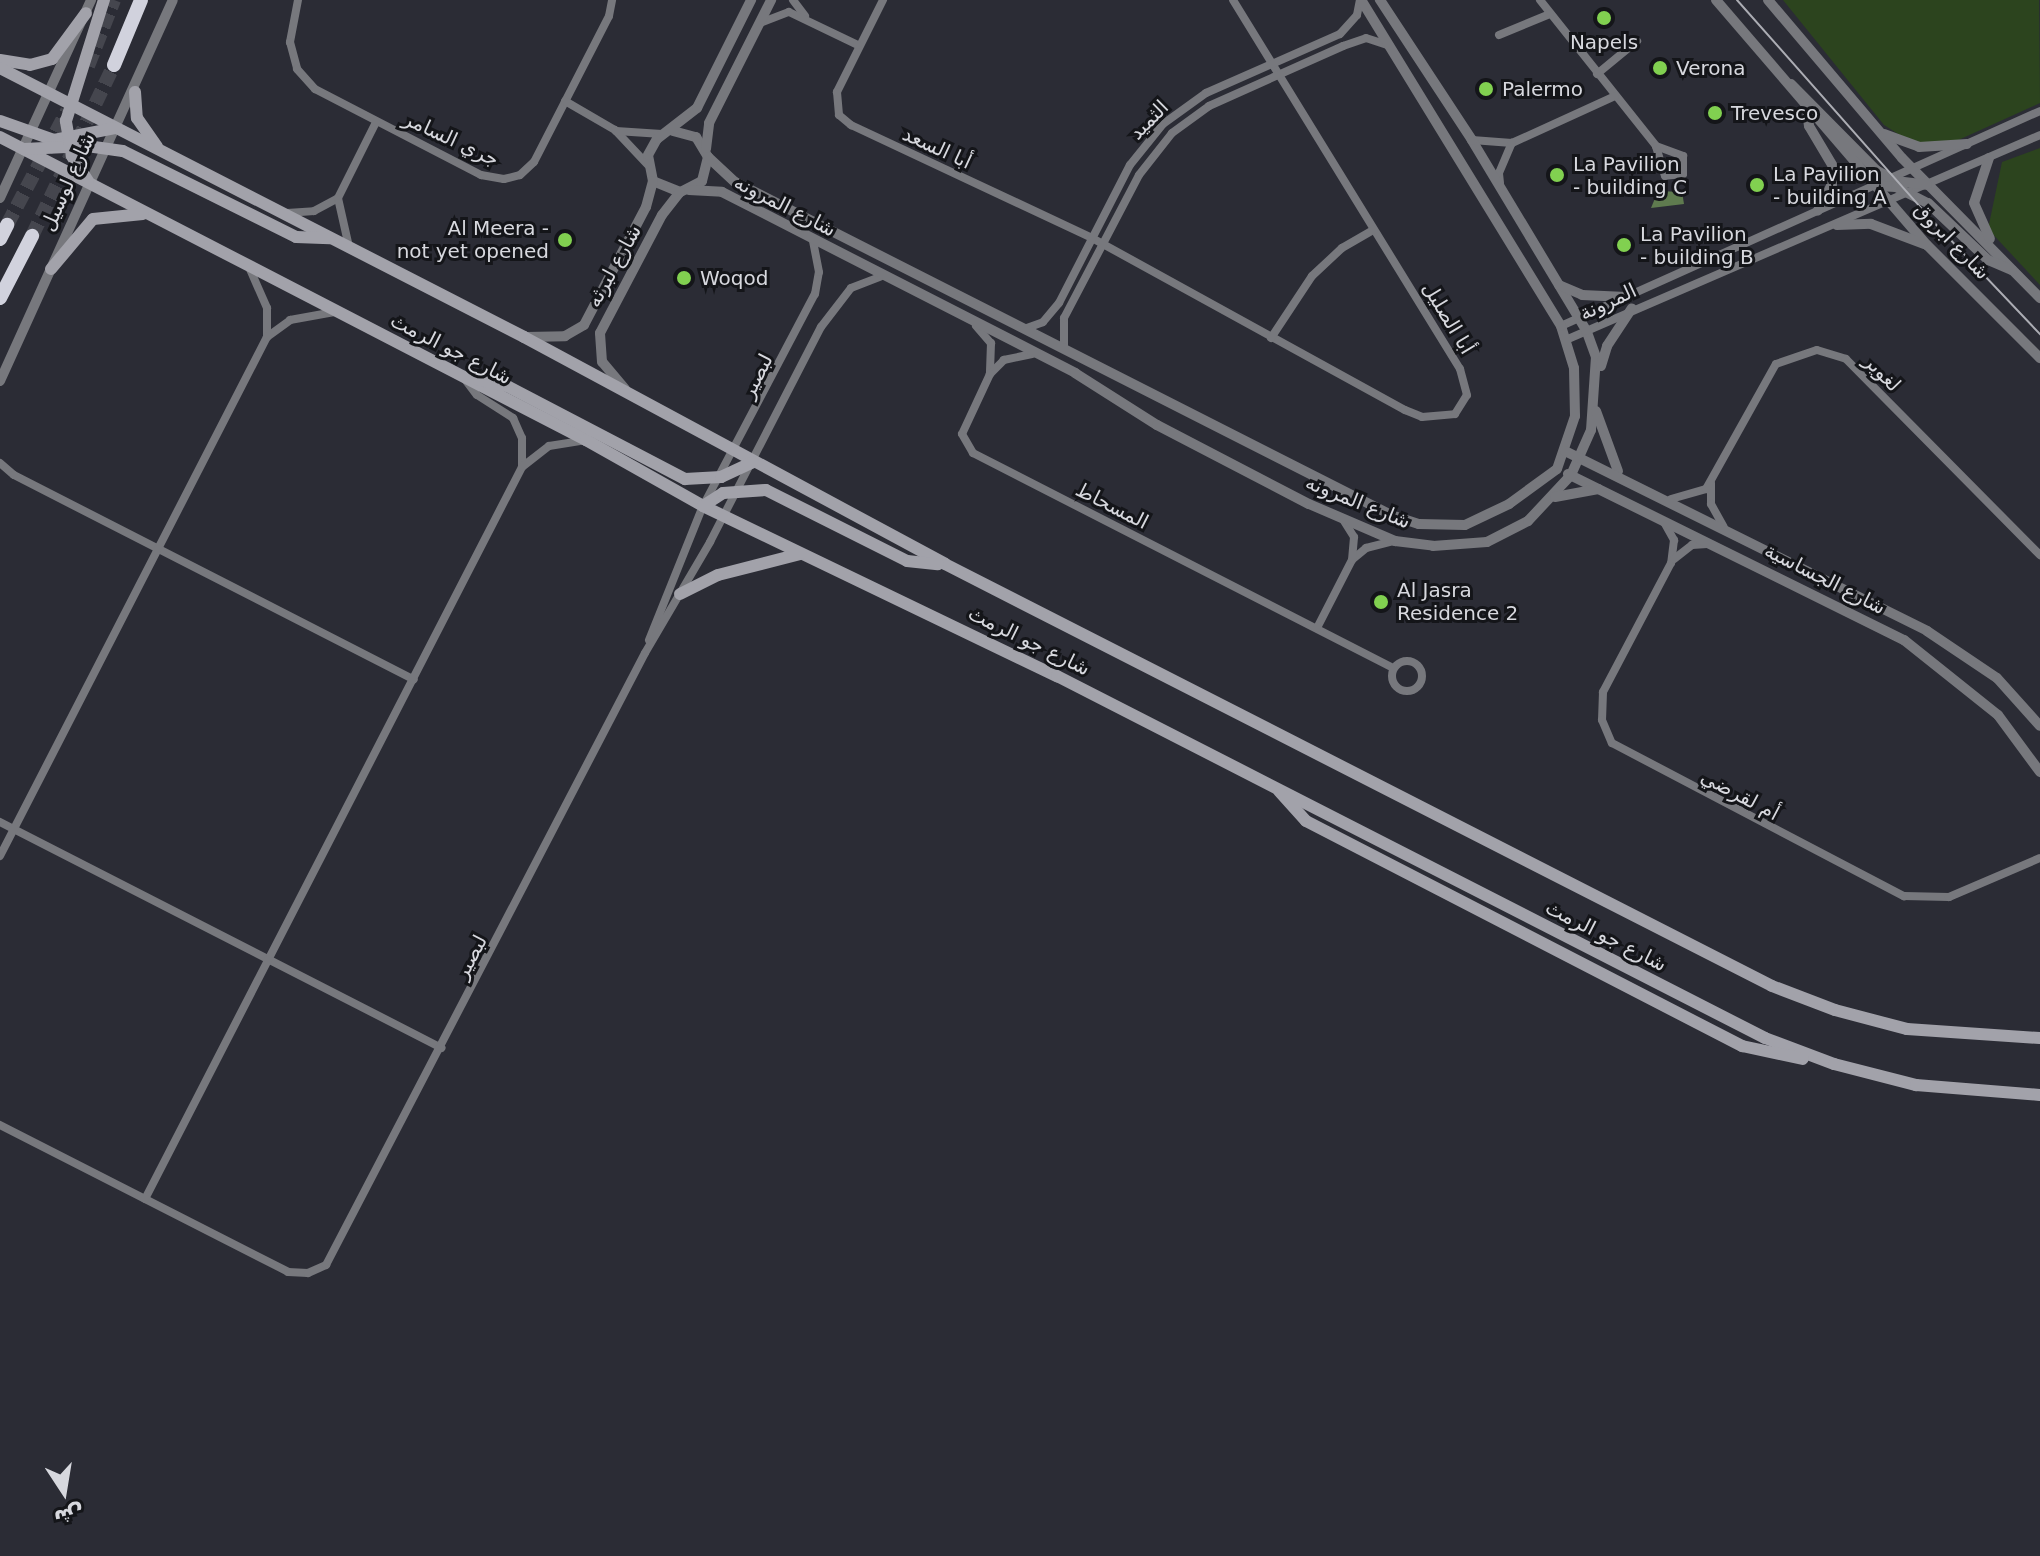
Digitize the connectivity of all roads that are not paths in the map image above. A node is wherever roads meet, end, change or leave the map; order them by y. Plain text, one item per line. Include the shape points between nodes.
1 (91, 0) edge
2 (104, 0) edge
3 (141, 0) edge
4 (173, 0) edge
5 (298, 0) edge
6 (612, 0) edge
7 (751, 0) edge
8 (771, 0) edge
9 (793, 0) edge
10 (883, 0) edge
11 (1233, 0) edge
12 (1361, 0) edge
13 (1380, 0) edge
14 (1540, 0) edge
15 (1716, 0) edge
16 (1768, 0) edge
17 (86, 13) junction
18 (1550, 14) junction
19 (806, 16) junction
20 (757, 25) junction
21 (1499, 35) dead end
22 (1637, 41) dead end
23 (858, 45) junction
24 (1390, 47) junction
25 (0, 60) edge
26 (1271, 62) junction
27 (114, 65) tunnel mouth
28 (0, 68) edge
29 (1279, 73) junction
30 (1597, 74) junction
31 (1779, 76) junction
32 (135, 92) junction
33 (50, 94) junction
34 (1615, 96) junction
35 (565, 101) junction
36 (69, 104) junction
37 (1806, 108) junction
38 (2040, 111) edge
39 (0, 121) edge
40 (376, 122) junction
41 (115, 128) junction
42 (615, 130) junction
43 (669, 133) junction
44 (1883, 134) junction
45 (31, 135) junction
46 (2040, 135) edge
47 (0, 137) edge
48 (1472, 140) junction
49 (68, 143) junction
50 (1512, 143) junction
51 (1967, 144) junction
52 (1656, 146) junction
53 (106, 148) junction
54 (24, 149) junction
55 (162, 152) junction
56 (707, 153) junction
57 (1989, 158) junction
58 (647, 164) junction
59 (1912, 169) junction
60 (1890, 179) junction
61 (653, 181) junction
62 (90, 183) junction
63 (1928, 185) junction
64 (1876, 186) junction
65 (1500, 187) junction
66 (685, 191) junction
67 (1910, 192) junction
68 (0, 198) edge
69 (338, 198) junction
70 (1890, 202) junction
71 (1818, 210) junction
72 (281, 213) junction
73 (149, 214) junction
74 (7, 225) dead end
75 (1837, 225) junction
76 (1373, 230) junction
77 (32, 236) tunnel mouth
78 (330, 238) junction
79 (1092, 238) junction
80 (0, 239) edge
81 (813, 240) junction
82 (1102, 244) junction
83 (1927, 245) junction
84 (350, 249) junction
85 (1996, 252) junction
86 (248, 266) junction
87 (51, 269) junction
88 (2014, 270) junction
89 (880, 277) junction
90 (1553, 281) junction
91 (1626, 297) junction
92 (0, 298) edge
93 (2040, 298) edge
94 (1632, 308) junction
95 (335, 312) junction
96 (1579, 318) junction
97 (975, 325) junction
98 (1561, 326) junction
99 (1024, 329) junction
100 (1586, 330) junction
101 (267, 337) junction
102 (524, 337) junction
103 (1271, 338) junction
104 (1568, 339) junction
105 (1064, 348) junction
106 (1032, 354) junction
107 (2040, 358) edge
108 (990, 374) junction
109 (464, 378) junction
110 (1598, 380) junction
111 (0, 381) edge
112 (634, 400) junction
113 (1595, 408) junction
114 (586, 440) junction
115 (1565, 451) junction
116 (735, 453) junction
117 (1580, 456) junction
118 (753, 462) junction
119 (0, 463) edge
120 (522, 467) junction
121 (1557, 469) junction
122 (0, 472) edge
123 (14, 475) junction
124 (1571, 475) junction
125 (1622, 475) junction
126 (721, 477) junction
127 (1712, 478) junction
128 (1602, 489) junction
129 (736, 490) junction
130 (1671, 499) junction
131 (1548, 503) junction
132 (703, 506) junction
133 (1337, 514) junction
134 (1659, 515) junction
135 (724, 516) junction
136 (1724, 527) junction
137 (1395, 541) junction
138 (1722, 547) junction
139 (158, 549) junction
140 (800, 554) junction
141 (2040, 555) edge
142 (1352, 560) junction
143 (1671, 563) junction
144 (945, 564) junction
145 (680, 594) junction
146 (1317, 628) junction
147 (645, 653) junction
148 (1393, 668) dead end
149 (414, 680) junction
150 (2040, 726) edge
151 (2040, 772) edge
152 (0, 822) edge
153 (14, 829) junction
154 (0, 856) edge
155 (2040, 858) edge
156 (270, 960) junction
157 (2040, 1038) edge
158 (441, 1048) junction
159 (2040, 1087) edge
160 (2023, 1095) junction
161 (2040, 1095) edge
162 (0, 1125) edge
163 (145, 1199) junction

1 - 17 street
2 - 36 main road
3 - 27 highway
4 - 32 street, شارع لوسيل
5 - 40 street, جري السامر via 290,42 301,75 315,89
6 - 35 street, جري السامر via 609,16
7 - 43 street via 697,108
8 - 20 street
9 - 19 street
10 - 23 street, أبا السعد
11 - 26 street
12 - 24 street, شارع المرونه
12 - 26 street, الثميد via 1357,15 1340,34
13 - 48 street, شارع المرونه
14 - 18 street
15 - 31 street, شارع ابروق
16 - 44 street, شارع ابروق
17 - 25 main road via 52,59 30,65
17 - 33 street
18 - 21 street
18 - 30 street
19 - 20 street via 786,13
19 - 23 street
20 - 56 street via 709,123
22 - 30 street
23 - 79 street, أبا السعد via 837,92 839,115 845,121
24 - 29 street, الثميد via 1373,38 1357,40
24 - 98 street, شارع المرونه
26 - 29 street, أبا الصليل
26 - 79 street, الثميد via 1194,100 1163,124 1130,165
28 - 33 main road, شارع جو الرمث
29 - 76 street, أبا الصليل
29 - 82 street, الثميد via 1209,106 1172,133 1139,175
30 - 34 street
31 - 37 street, شارع ابروق
31 - 60 street via 1807,96 1868,164
32 - 41 street, شارع لوسيل
32 - 55 main road via 137,118
33 - 36 main road, شارع جو الرمث
33 - 45 street
34 - 50 street
34 - 52 street
35 - 40 street, جري السامر via 534,162 520,175 504,179 481,175
35 - 42 street
36 - 41 main road, شارع جو الرمث
36 - 49 main road
37 - 64 street, شارع ابروق
37 - 71 street via 1809,126 1834,168
38 - 51 street, المرونة
39 - 45 main road
40 - 69 street, جري السامر
41 - 49 main road
41 - 53 street, شارع لوسيل
41 - 55 main road, شارع جو الرمث
42 - 43 street
42 - 58 street
43 - 56 street via 696,137
43 - 58 street via 651,146
44 - 51 street via 1919,147
44 - 59 street, شارع ابروق
45 - 49 main road
45 - 54 street
46 - 57 street, المرونة
47 - 54 main road, شارع جو الرمث
48 - 50 street
48 - 65 street, شارع المرونه
49 - 53 main road
49 - 54 main road
49 - 62 main road
50 - 65 street via 1499,173
51 - 59 street, المرونة
52 - 52 street via 1665,176 1683,174 1683,156
53 - 62 street, شارع لوسيل
53 - 78 main road via 138,158 296,237
54 - 62 main road, شارع جو الرمث
54 - 68 street
55 - 72 main road, شارع جو الرمث
56 - 66 street via 702,181
56 - 99 street, شارع المرونه via 729,178
57 - 63 street, المرونة
57 - 85 street via 1974,203
58 - 61 street
59 - 60 street, المرونة
59 - 63 street, شارع ابروق
60 - 63 street
60 - 64 street, المرونة
61 - 66 street
61 - 102 street, شارع لبرثه via 646,207 584,325 565,336
62 - 73 main road, شارع جو الرمث
62 - 87 street, شارع لوسيل
63 - 67 street, المرونة
63 - 85 street, شارع ابروق
64 - 67 street
64 - 70 street, شارع ابروق
64 - 71 street, المرونة
65 - 90 street, شارع المرونه
66 - 81 street, شارع المرونه via 722,192
66 - 112 street, شارع لبرثه via 662,215 600,333 602,362
67 - 70 street, المرونة
67 - 88 street via 1988,260
69 - 72 street via 314,211
69 - 84 street
70 - 75 street, المرونة
70 - 83 street, شارع ابروق
71 - 91 street, المرونة
72 - 78 main road, شارع جو الرمث
73 - 86 main road, شارع جو الرمث
73 - 87 main road via 93,219
74 - 80 highway, شارع لوسيل
75 - 83 street via 1871,224
75 - 94 street, المرونة
76 - 103 street via 1342,248 1312,276
76 - 103 street, أبا الصليل via 1466,380 1464,406 1455,414 1422,417
77 - 92 highway, شارع لوسيل
78 - 84 main road, شارع جو الرمث
79 - 82 street, أبا الصليل
79 - 99 street, الثميد via 1054,310 1040,325
81 - 89 street, شارع المرونه
81 - 116 street, لبصير via 819,272 815,294
82 - 103 street, أبا الصليل
82 - 105 street, الثميد via 1064,318
83 - 107 street, شارع ابروق
84 - 102 main road, شارع جو الرمث
85 - 88 street, شارع ابروق
86 - 95 main road, شارع جو الرمث
86 - 101 street via 267,308
87 - 111 street, شارع لوسيل
88 - 93 street, شارع ابروق
89 - 97 street, شارع المرونه
89 - 118 street, لبصير via 840,298
90 - 91 street via 1582,295
90 - 96 street, شارع المرونه
91 - 96 street, المرونة
94 - 100 street, المرونة
94 - 110 street via 1605,349
95 - 101 street via 290,320
95 - 109 main road, شارع جو الرمث
96 - 98 street, المرونة
96 - 100 street, شارع المرونه
97 - 106 street, شارع المرونه
97 - 108 street via 991,343
98 - 104 street, شارع المرونه
99 - 105 street, شارع المرونه
100 - 104 street, المرونة
100 - 110 street, شارع المرونه
101 - 139 street
102 - 112 main road, شارع جو الرمث
104 - 115 street, شارع المرونه via 1577,398
105 - 121 street, شارع المرونه via 1404,520 1465,525 1509,504
106 - 108 street via 1004,360
106 - 133 street, شارع المرونه via 1075,373 1157,425
108 - 146 street, المسحاط via 962,434 973,453
109 - 114 main road, شارع جو الرمث
109 - 120 street via 477,395 513,418 522,438
109 - 126 main road via 507,386 685,479
110 - 113 street, شارع المرونه
112 - 116 main road, شارع جو الرمث
113 - 117 street, شارع المرونه
113 - 125 street via 1612,463
114 - 120 street via 549,446
114 - 132 main road, شارع جو الرمث
115 - 117 street, شارع الجساسية
115 - 121 street, شارع المرونه
116 - 118 main road, شارع جو الرمث
116 - 126 street, لبصير
117 - 124 street, شارع المرونه
117 - 125 street, شارع الجساسية
118 - 126 main road
118 - 129 street, لبصير
118 - 144 main road, شارع جو الرمث
119 - 123 street
120 - 149 street
121 - 124 street, شارع الجساسية
122 - 123 street
123 - 139 street
124 - 128 street, شارع الجساسية
124 - 131 street, شارع المرونه
125 - 130 street, شارع الجساسية
126 - 132 street, لبصير
127 - 130 street via 1697,494
127 - 136 street via 1711,504
127 - 141 street, لغوير via 1767,373 1794,355 1829,352 1846,359
128 - 131 street via 1566,493
128 - 134 street, شارع الجساسية
129 - 132 main road
129 - 135 street, لبصير
129 - 144 main road via 766,490 907,561
130 - 136 street, شارع الجساسية
131 - 137 street, شارع المرونه via 1528,521 1487,542 1433,546
132 - 135 main road, شارع جو الرمث
132 - 147 street, لبصير
133 - 137 street, شارع المرونه
133 - 142 street via 1353,533
134 - 138 street, شارع الجساسية
134 - 143 street via 1673,536
135 - 140 main road, شارع جو الرمث
135 - 145 street, لبصير
136 - 150 street, شارع الجساسية via 1961,651 1997,678
137 - 142 street via 1366,548
138 - 143 street via 1692,545
138 - 151 street, شارع الجساسية via 1904,640 1998,715
139 - 149 street
139 - 153 street
140 - 145 main road via 718,575
140 - 160 main road, شارع جو الرمث via 1275,787 1703,1009 1834,1064 1916,1085
142 - 146 street
143 - 155 street, أم لقرضي via 1603,692 1602,720 1612,743 1904,896 1949,897
144 - 157 main road, شارع جو الرمث via 1772,986 1907,1029
145 - 147 street, لبصير
146 - 148 street, المسحاط
147 - 158 street, لبصير
149 - 156 street
152 - 153 street
153 - 154 street
153 - 156 street
156 - 158 street
156 - 163 street
158 - 163 street, لبصير via 335,1254 318,1270 288,1272
159 - 160 main road
160 - 161 main road, شارع جو الرمث
162 - 163 street

